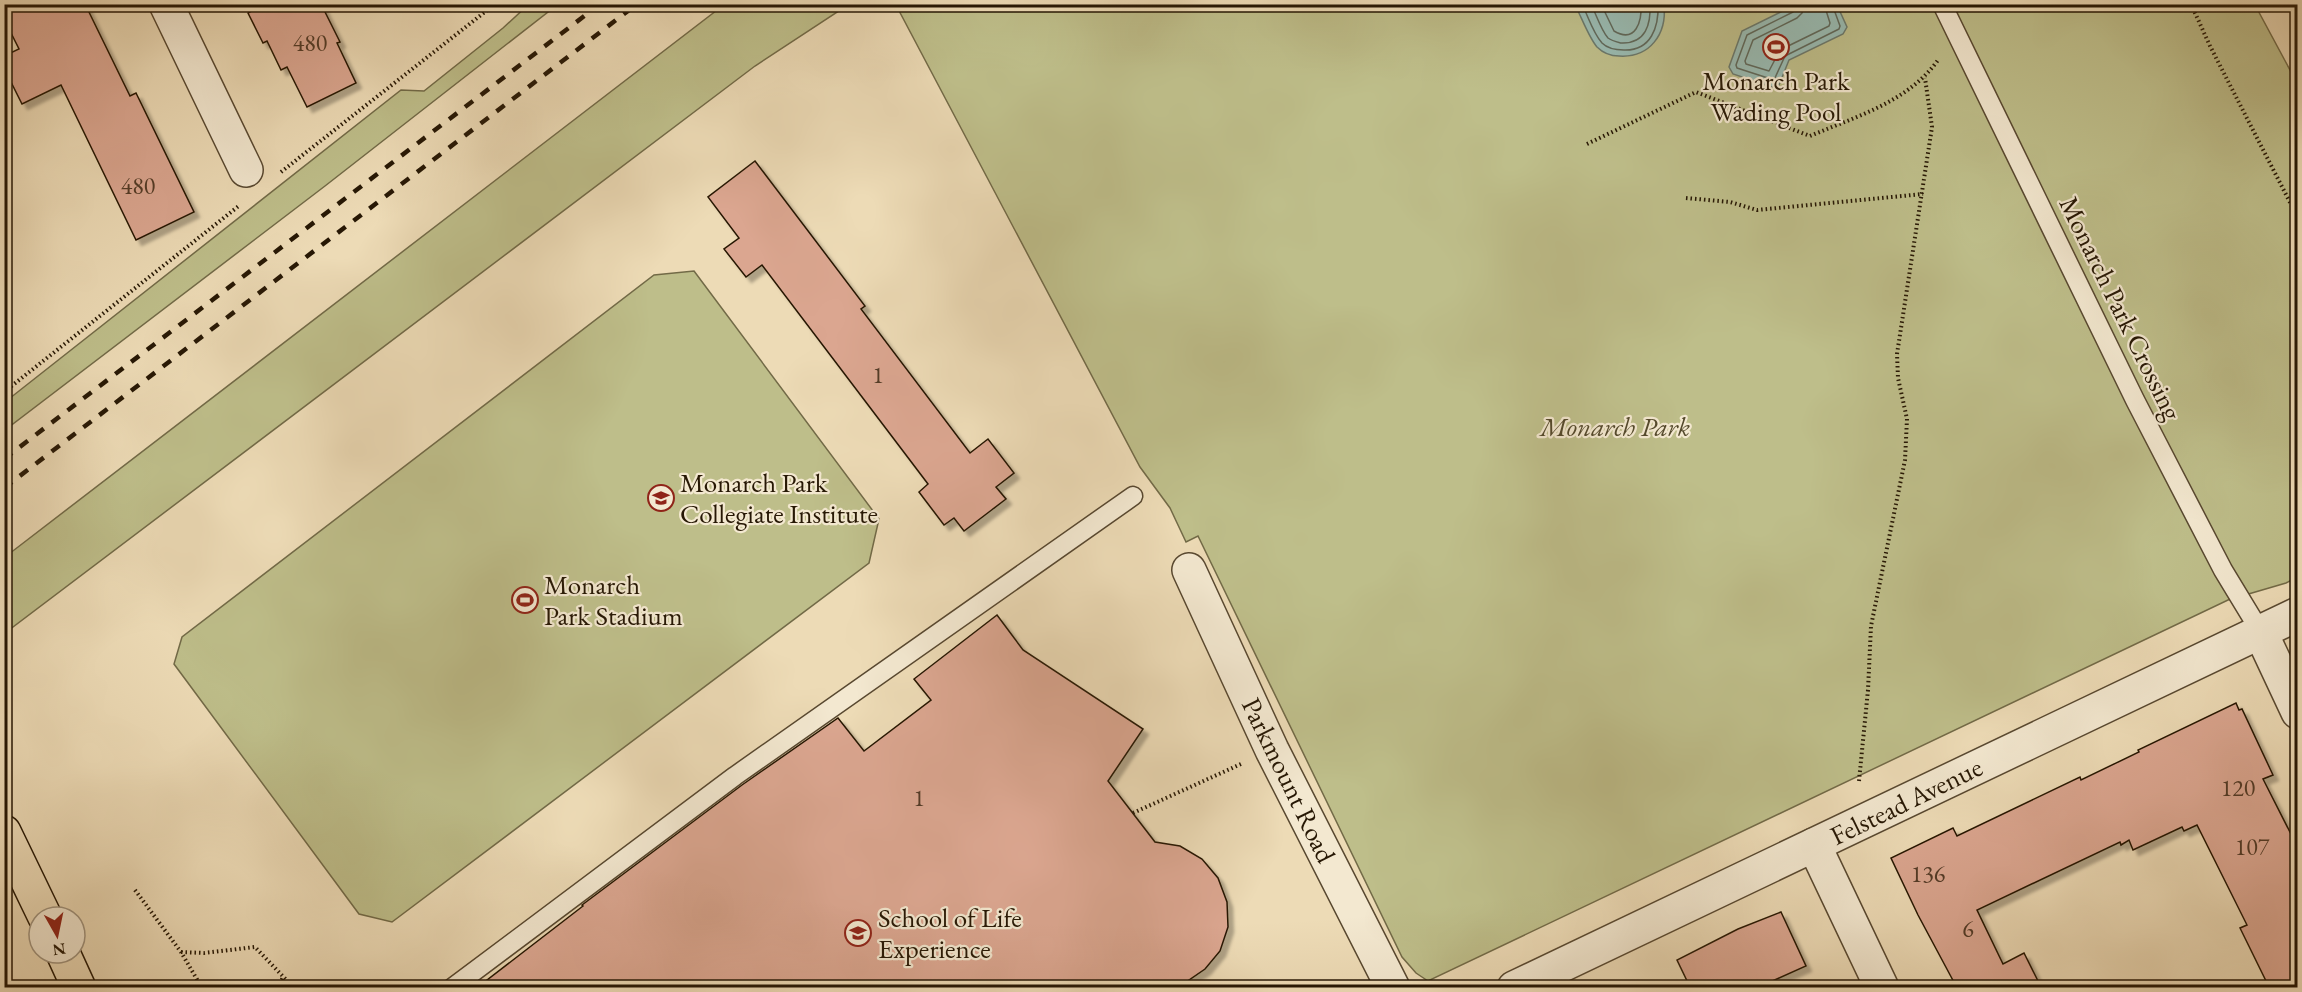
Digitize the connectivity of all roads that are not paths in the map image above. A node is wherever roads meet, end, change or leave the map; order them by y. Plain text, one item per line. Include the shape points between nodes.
1 (166, 4) edge
2 (1942, 4) edge
3 (246, 170) dead end
4 (1133, 496) dead end
5 (1189, 570) dead end
6 (2298, 614) edge
7 (2260, 631) junction
8 (2298, 712) edge
9 (4, 832) edge
10 (1814, 845) junction
11 (39, 905) edge
12 (69, 965) edge
13 (79, 987) edge
14 (452, 987) edge
15 (1393, 987) edge
16 (1514, 987) edge
17 (1882, 987) edge

1 - 3 street
2 - 7 lane, Monarch Park Crossing via 2135,400 2223,570
4 - 14 lane via 735,776
5 - 15 street, Parkmount Road via 1272,750
6 - 7 street, Felstead Avenue
7 - 8 street
7 - 10 street, Felstead Avenue
9 - 11 main road
10 - 16 street, Felstead Avenue
10 - 17 street
12 - 13 main road

